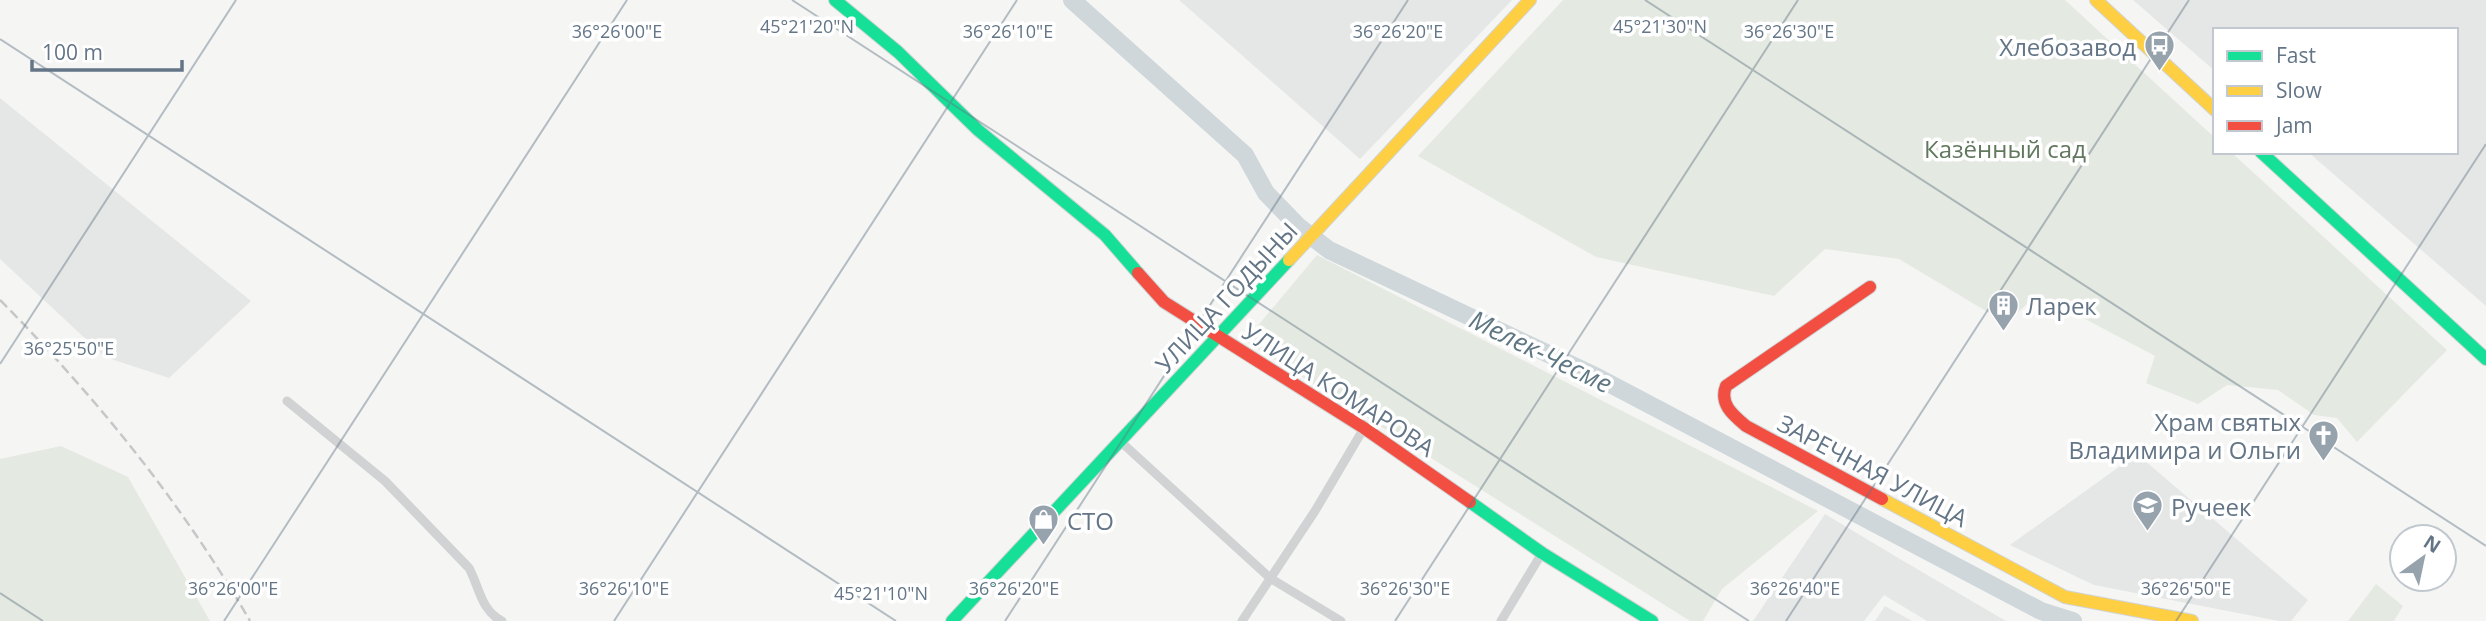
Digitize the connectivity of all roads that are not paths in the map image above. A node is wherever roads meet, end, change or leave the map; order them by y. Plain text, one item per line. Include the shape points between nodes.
1 (835, 0) edge
2 (1530, 0) edge
3 (2096, 0) edge
4 (2213, 108) edge
5 (2263, 154) edge
6 (1870, 286) dead end
7 (1220, 335) junction
8 (2486, 359) edge
9 (287, 401) dead end
10 (1364, 428) junction
11 (1121, 442) junction
12 (1542, 553) junction
13 (1270, 578) junction
14 (502, 621) edge
15 (952, 621) edge
16 (1242, 621) edge
17 (1341, 621) edge
18 (1501, 621) edge
19 (1652, 621) edge
20 (2192, 621) edge

1 - 7 street, УЛИЦА КОМАРОВА via 898,52 978,130 1105,235 1164,302
2 - 7 street, УЛИЦА ГОДЫНЫ
3 - 4 street
5 - 8 street
6 - 20 street, ЗАРЕЧНАЯ УЛИЦА via 1726,386 1724,402 1734,415 1746,426 2065,597
7 - 10 street, УЛИЦА КОМАРОВА
7 - 11 street, УЛИЦА ГОДЫНЫ
9 - 14 street via 385,481 469,568 492,617
10 - 12 street, УЛИЦА КОМАРОВА
10 - 13 street
11 - 13 street
11 - 15 street, УЛИЦА ГОДЫНЫ
12 - 18 street
12 - 19 street, УЛИЦА КОМАРОВА
13 - 16 street
13 - 17 street

